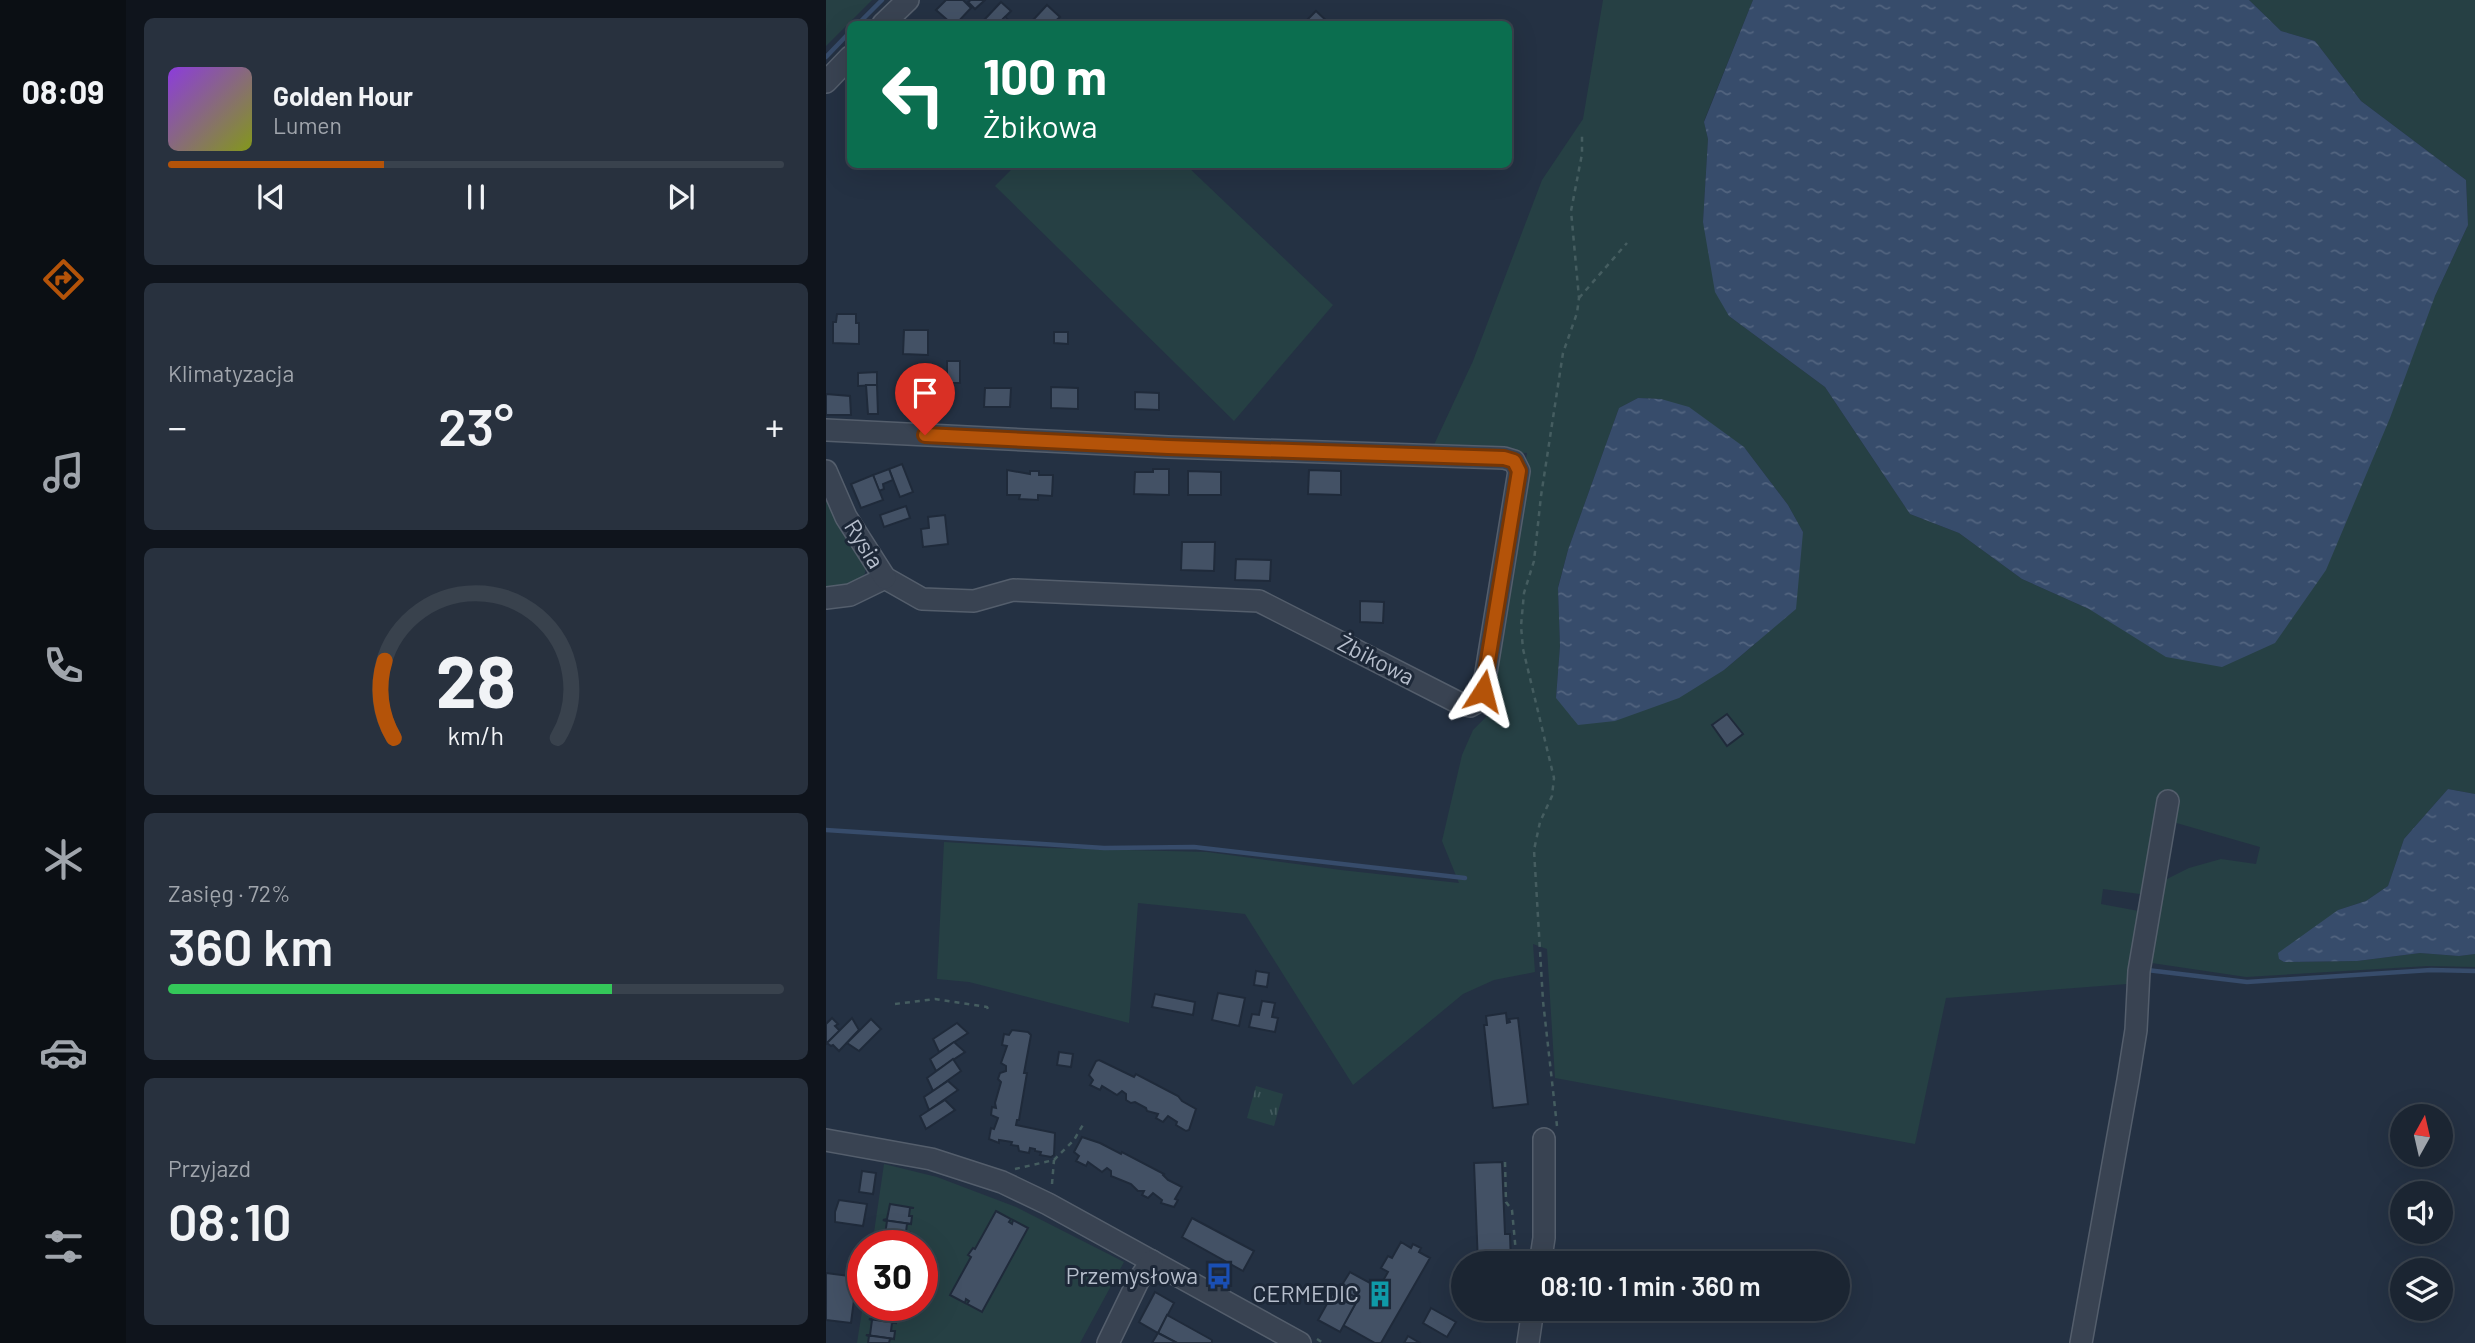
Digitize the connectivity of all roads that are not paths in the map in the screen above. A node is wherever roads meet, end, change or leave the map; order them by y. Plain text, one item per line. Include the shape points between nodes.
1 (908, 0) edge
2 (886, 21) edge
3 (847, 60) edge
4 (826, 82) edge
5 (826, 430) edge
6 (826, 471) edge
7 (885, 578) junction
8 (826, 598) edge
9 (2168, 800) dead end
10 (1551, 1132) road end
11 (826, 1140) edge
12 (1542, 1251) edge
13 (1152, 1261) junction
14 (1531, 1321) edge
15 (1108, 1343) edge
16 (1300, 1343) edge
17 (1528, 1343) edge
18 (2081, 1343) edge

1 - 2 street
3 - 4 street
5 - 7 street, Żbikowa via 1504,458 1514,461 1519,471 1483,691 1471,706 1259,601 1013,590 974,601 922,599
6 - 7 street, Rysia via 846,517
7 - 8 street via 850,595
9 - 18 street via 2139,971 2128,1080
10 - 12 street
11 - 13 street via 931,1159 991,1178
13 - 15 street
13 - 16 street
14 - 17 street

